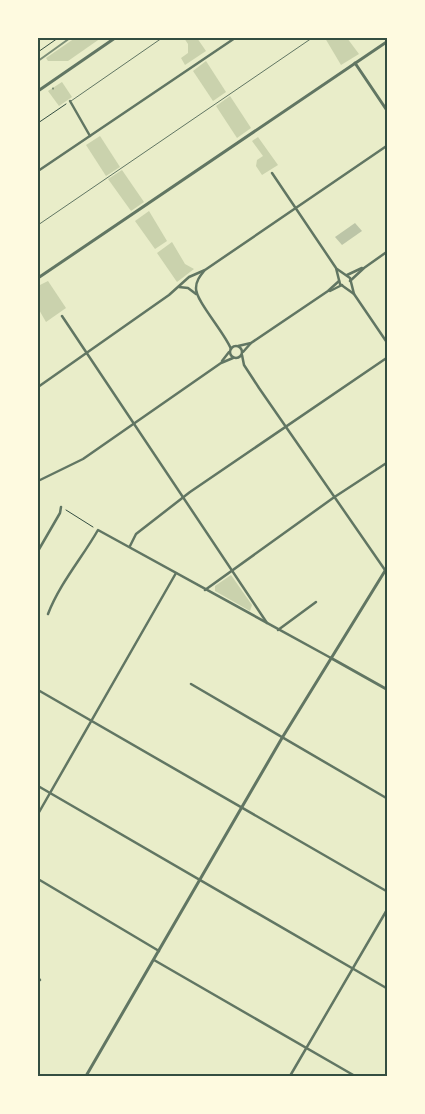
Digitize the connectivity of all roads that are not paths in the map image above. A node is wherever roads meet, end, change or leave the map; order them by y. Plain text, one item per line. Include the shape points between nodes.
1 (115, 38) edge
2 (162, 38) edge
3 (235, 38) edge
4 (312, 38) edge
5 (388, 41) edge
6 (355, 63) junction
7 (38, 91) edge
8 (70, 102) joint
9 (388, 112) edge
10 (90, 136) junction
11 (388, 145) edge
12 (38, 172) edge
13 (272, 173) dead end
14 (295, 208) junction
15 (38, 225) edge
16 (388, 252) edge
17 (336, 268) junction
18 (364, 268) junction
19 (205, 270) junction
20 (346, 275) junction
21 (38, 278) edge
22 (339, 280) junction
23 (350, 281) junction
24 (343, 286) junction
25 (178, 287) junction
26 (328, 291) junction
27 (196, 294) junction
28 (354, 294) junction
29 (62, 316) dead end
30 (228, 340) junction
31 (250, 343) junction
32 (388, 344) edge
33 (237, 346) junction
34 (230, 350) junction
35 (86, 353) junction
36 (242, 354) junction
37 (388, 357) edge
38 (234, 358) junction
39 (221, 363) junction
40 (244, 365) junction
41 (38, 387) edge
42 (134, 424) junction
43 (285, 426) junction
44 (388, 462) edge
45 (38, 481) edge
46 (184, 497) junction
47 (333, 498) junction
48 (62, 508) road end
49 (129, 546) junction
50 (38, 551) edge
51 (386, 568) edge
52 (233, 570) junction
53 (176, 573) junction
54 (205, 590) junction
55 (316, 602) dead end
56 (48, 614) dead end
57 (267, 623) junction
58 (278, 630) junction
59 (331, 658) junction
60 (191, 684) dead end
61 (38, 690) edge
62 (388, 690) edge
63 (92, 721) junction
64 (282, 738) junction
65 (38, 786) edge
66 (50, 793) junction
67 (388, 799) edge
68 (242, 808) junction
69 (38, 814) edge
70 (38, 879) edge
71 (200, 880) junction
72 (388, 892) edge
73 (388, 908) edge
74 (159, 951) junction
75 (154, 960) junction
76 (352, 968) junction
77 (388, 989) edge
78 (306, 1048) junction
79 (86, 1076) edge
80 (290, 1076) edge
81 (355, 1076) edge

1 - 7 street
2 - 8 lane
3 - 10 street
4 - 15 lane
5 - 6 street
6 - 9 street
6 - 21 street
8 - 10 street
10 - 12 street
11 - 14 street
13 - 14 street
14 - 17 street
14 - 19 street
16 - 18 street
17 - 20 street
17 - 22 street
18 - 20 street
18 - 23 street
19 - 25 street via 189,277
19 - 27 street via 197,282
20 - 22 street
20 - 23 street
22 - 24 street
22 - 26 street
23 - 24 street
23 - 28 street
24 - 26 street
24 - 28 street
25 - 27 street via 188,288
25 - 35 street
26 - 31 street
27 - 30 street
28 - 32 street
29 - 35 street
30 - 33 street
30 - 34 street
31 - 33 street
31 - 36 street
33 - 34 street
33 - 36 street
34 - 38 street
34 - 39 street
35 - 41 street
35 - 42 street
36 - 38 street
36 - 40 street
37 - 43 street
38 - 39 street
38 - 40 street
39 - 42 street
40 - 43 street
42 - 45 street via 83,459
42 - 46 street
43 - 46 street
43 - 47 street
44 - 47 street
46 - 49 street via 136,534
46 - 52 street
47 - 51 street
47 - 52 street
48 - 50 street
49 - 53 street
49 - 56 street via 98,530
51 - 59 street
52 - 54 street
52 - 57 street
53 - 54 street
53 - 63 street
54 - 57 street
55 - 58 street
57 - 58 street
58 - 59 street
59 - 62 street
59 - 64 street
60 - 64 street
61 - 63 street
63 - 66 street
63 - 68 street
64 - 67 street
64 - 68 street
65 - 66 street
66 - 69 street
66 - 71 street
68 - 71 street
68 - 72 street
70 - 74 street
71 - 74 street
71 - 76 street
73 - 76 street
74 - 75 street
75 - 78 street
75 - 79 street
76 - 77 street
76 - 78 street
78 - 80 street
78 - 81 street

